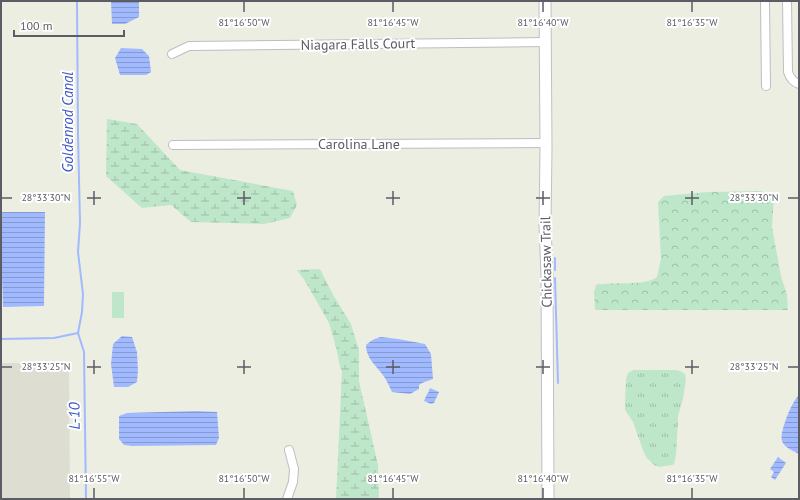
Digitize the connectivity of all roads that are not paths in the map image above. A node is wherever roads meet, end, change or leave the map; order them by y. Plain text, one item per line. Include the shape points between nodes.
1 (545, 1) edge
2 (765, 1) edge
3 (787, 1) edge
4 (545, 42) junction
5 (172, 54) dead end
6 (799, 84) edge
7 (766, 86) dead end
8 (546, 143) junction
9 (173, 145) dead end
10 (289, 450) dead end
11 (287, 499) edge
12 (548, 499) edge

1 - 4 street, Chickasaw Trail
2 - 7 street
3 - 6 street via 788,72 789,77
4 - 5 street, Niagara Falls Court via 189,46
4 - 8 street, Chickasaw Trail
8 - 9 street, Carolina Lane
8 - 12 street, Chickasaw Trail
10 - 11 street via 294,468 294,482

